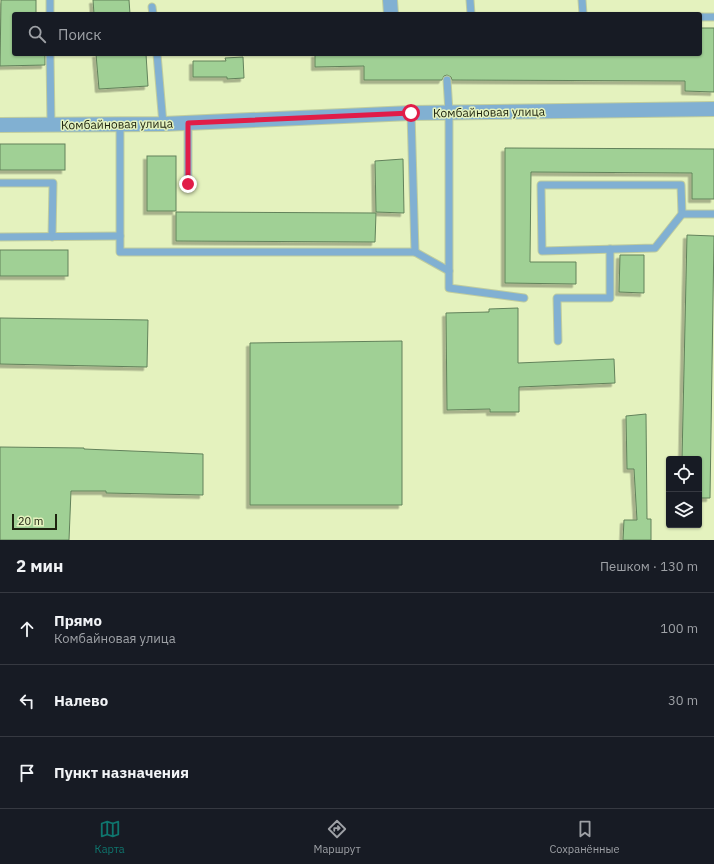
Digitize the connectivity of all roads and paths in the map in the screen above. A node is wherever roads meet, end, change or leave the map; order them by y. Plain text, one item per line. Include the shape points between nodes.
1 (50, 0) edge
2 (390, 0) edge
3 (470, 0) edge
4 (582, 0) edge
5 (50, 12) edge
6 (390, 12) edge
7 (471, 12) edge
8 (583, 12) edge
9 (702, 17) edge
10 (714, 17) edge
11 (50, 56) edge
12 (157, 56) edge
13 (447, 80) dead end
14 (714, 110) edge
15 (449, 112) junction
16 (411, 113) junction
17 (188, 123) junction
18 (163, 124) junction
19 (51, 125) junction
20 (120, 125) junction
21 (0, 126) edge
22 (0, 183) edge
23 (188, 184) dead end
24 (682, 214) junction
25 (714, 214) edge
26 (120, 236) junction
27 (0, 237) edge
28 (52, 237) junction
29 (610, 249) junction
30 (415, 252) junction
31 (449, 271) junction
32 (524, 298) dead end
33 (558, 341) dead end

1 - 5 lane
2 - 6 street
3 - 7 lane
4 - 8 lane
9 - 10 lane
11 - 19 lane
12 - 18 lane
13 - 15 lane
14 - 15 street, Комбайновая улица
15 - 16 street, Комбайновая улица
15 - 31 lane
16 - 17 street, Комбайновая улица
16 - 30 lane
17 - 18 street, Комбайновая улица
17 - 23 lane
18 - 20 street, Комбайновая улица
19 - 20 street, Комбайновая улица
19 - 21 street, Комбайновая улица
20 - 26 lane
22 - 28 lane via 53,183
24 - 25 lane
24 - 29 lane via 655,248
24 - 29 lane via 681,185 541,185 542,251
26 - 28 lane
26 - 30 lane via 120,252
27 - 28 lane
29 - 33 lane via 610,298 557,298
30 - 31 lane
31 - 32 lane via 449,288

